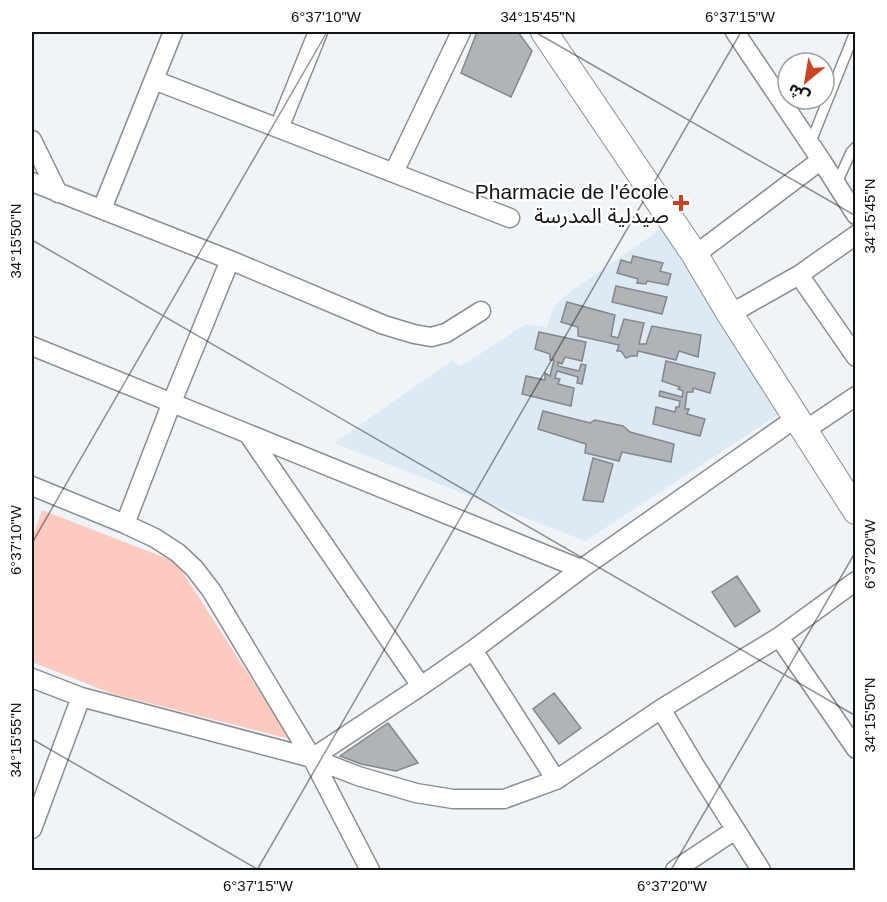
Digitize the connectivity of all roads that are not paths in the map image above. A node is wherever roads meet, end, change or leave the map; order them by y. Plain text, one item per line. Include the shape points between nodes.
1 (173, 32) edge
2 (318, 32) edge
3 (461, 32) edge
4 (544, 32) edge
5 (735, 32) edge
6 (855, 32) edge
7 (154, 80) junction
8 (279, 128) junction
9 (32, 140) edge
10 (810, 144) junction
11 (855, 147) edge
12 (821, 160) junction
13 (394, 172) junction
14 (32, 182) edge
15 (836, 185) junction
16 (58, 193) junction
17 (102, 209) junction
18 (855, 215) edge
19 (510, 218) dead end
20 (855, 235) edge
21 (695, 255) junction
22 (230, 260) junction
23 (799, 275) junction
24 (481, 311) dead end
25 (730, 314) junction
26 (32, 346) edge
27 (855, 357) edge
28 (855, 396) edge
29 (172, 402) junction
30 (800, 424) junction
31 (248, 434) junction
32 (34, 493) edge
33 (852, 499) edge
34 (125, 524) junction
35 (581, 568) junction
36 (855, 581) edge
37 (779, 638) junction
38 (473, 650) junction
39 (32, 678) edge
40 (422, 686) junction
41 (81, 697) junction
42 (661, 709) junction
43 (855, 749) edge
44 (312, 758) junction
45 (556, 780) junction
46 (32, 829) edge
47 (735, 830) junction
48 (370, 870) edge
49 (675, 870) edge
50 (761, 870) edge

1 - 7 street
2 - 8 street
3 - 13 street
4 - 21 street
5 - 10 street
6 - 10 lane
7 - 8 street
7 - 17 street
8 - 13 street
9 - 16 street
10 - 12 street
11 - 15 lane
12 - 15 street
12 - 21 street
13 - 19 street
14 - 16 street
15 - 18 street
16 - 17 street
17 - 22 street
20 - 23 street
21 - 25 street
22 - 24 street via 414,334 431,337 446,333
22 - 29 street
23 - 25 street
23 - 27 street
25 - 30 street
26 - 29 street
28 - 30 street
29 - 31 street
29 - 34 street
30 - 33 street
30 - 35 street
31 - 35 street
31 - 40 street
32 - 34 street
34 - 44 street via 155,538 194,568
35 - 38 street
36 - 37 street
37 - 42 street
37 - 43 street
38 - 40 street
38 - 45 street
39 - 41 street
40 - 44 street
41 - 44 street
41 - 46 street
42 - 45 street
42 - 47 street
44 - 45 street via 358,776 453,799 504,799
44 - 48 street
47 - 49 street
47 - 50 street

